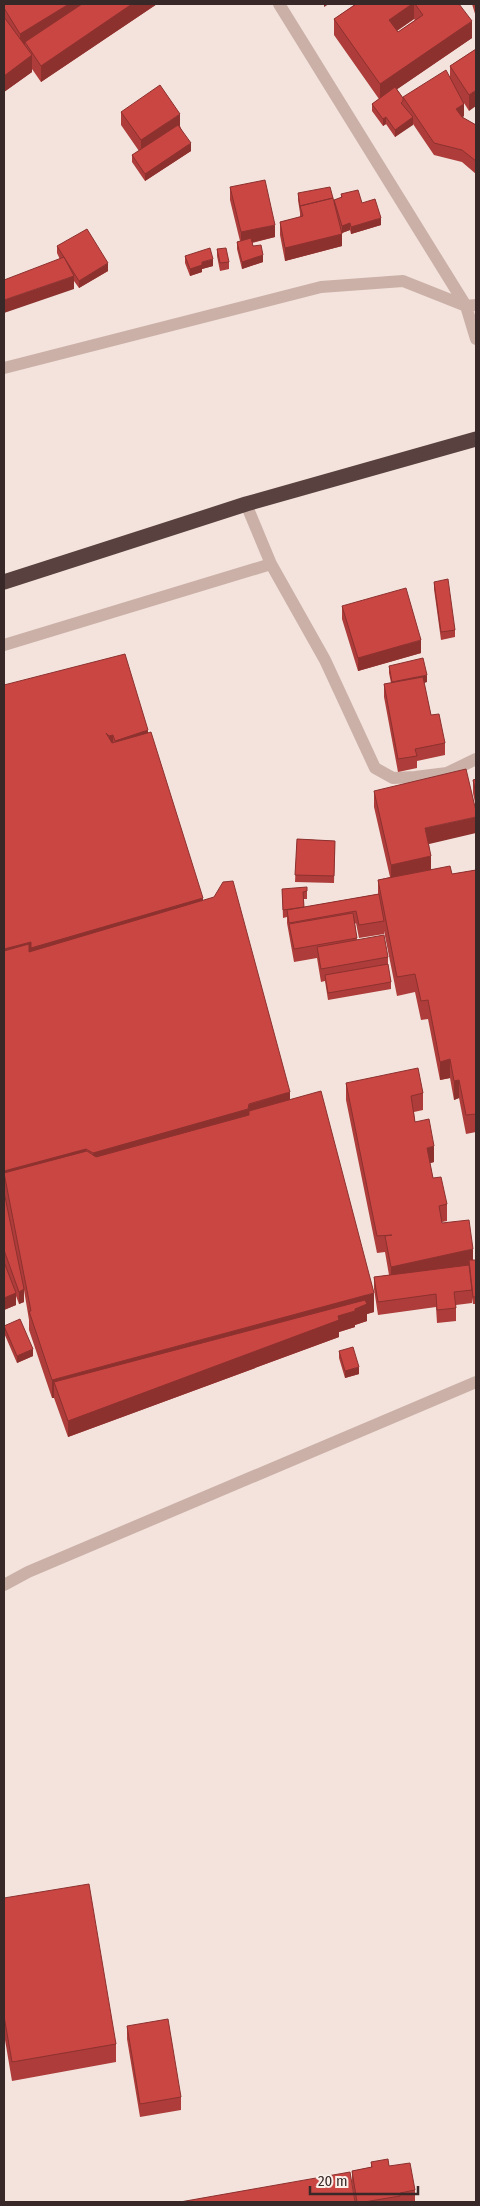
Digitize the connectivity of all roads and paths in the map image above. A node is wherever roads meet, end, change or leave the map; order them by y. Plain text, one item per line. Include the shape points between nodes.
1 (279, 4) edge
2 (471, 306) edge
3 (476, 339) edge
4 (4, 368) edge
5 (476, 439) edge
6 (246, 504) junction
7 (271, 564) junction
8 (4, 582) edge
9 (4, 645) edge
10 (476, 759) edge
11 (476, 1382) edge
12 (4, 1585) edge

1 - 2 street
2 - 3 street
2 - 4 street via 403,281 322,287
5 - 6 highway
6 - 7 street
6 - 8 highway
7 - 9 street
7 - 10 street via 325,660 375,768 393,778 416,777 447,773
11 - 12 street

